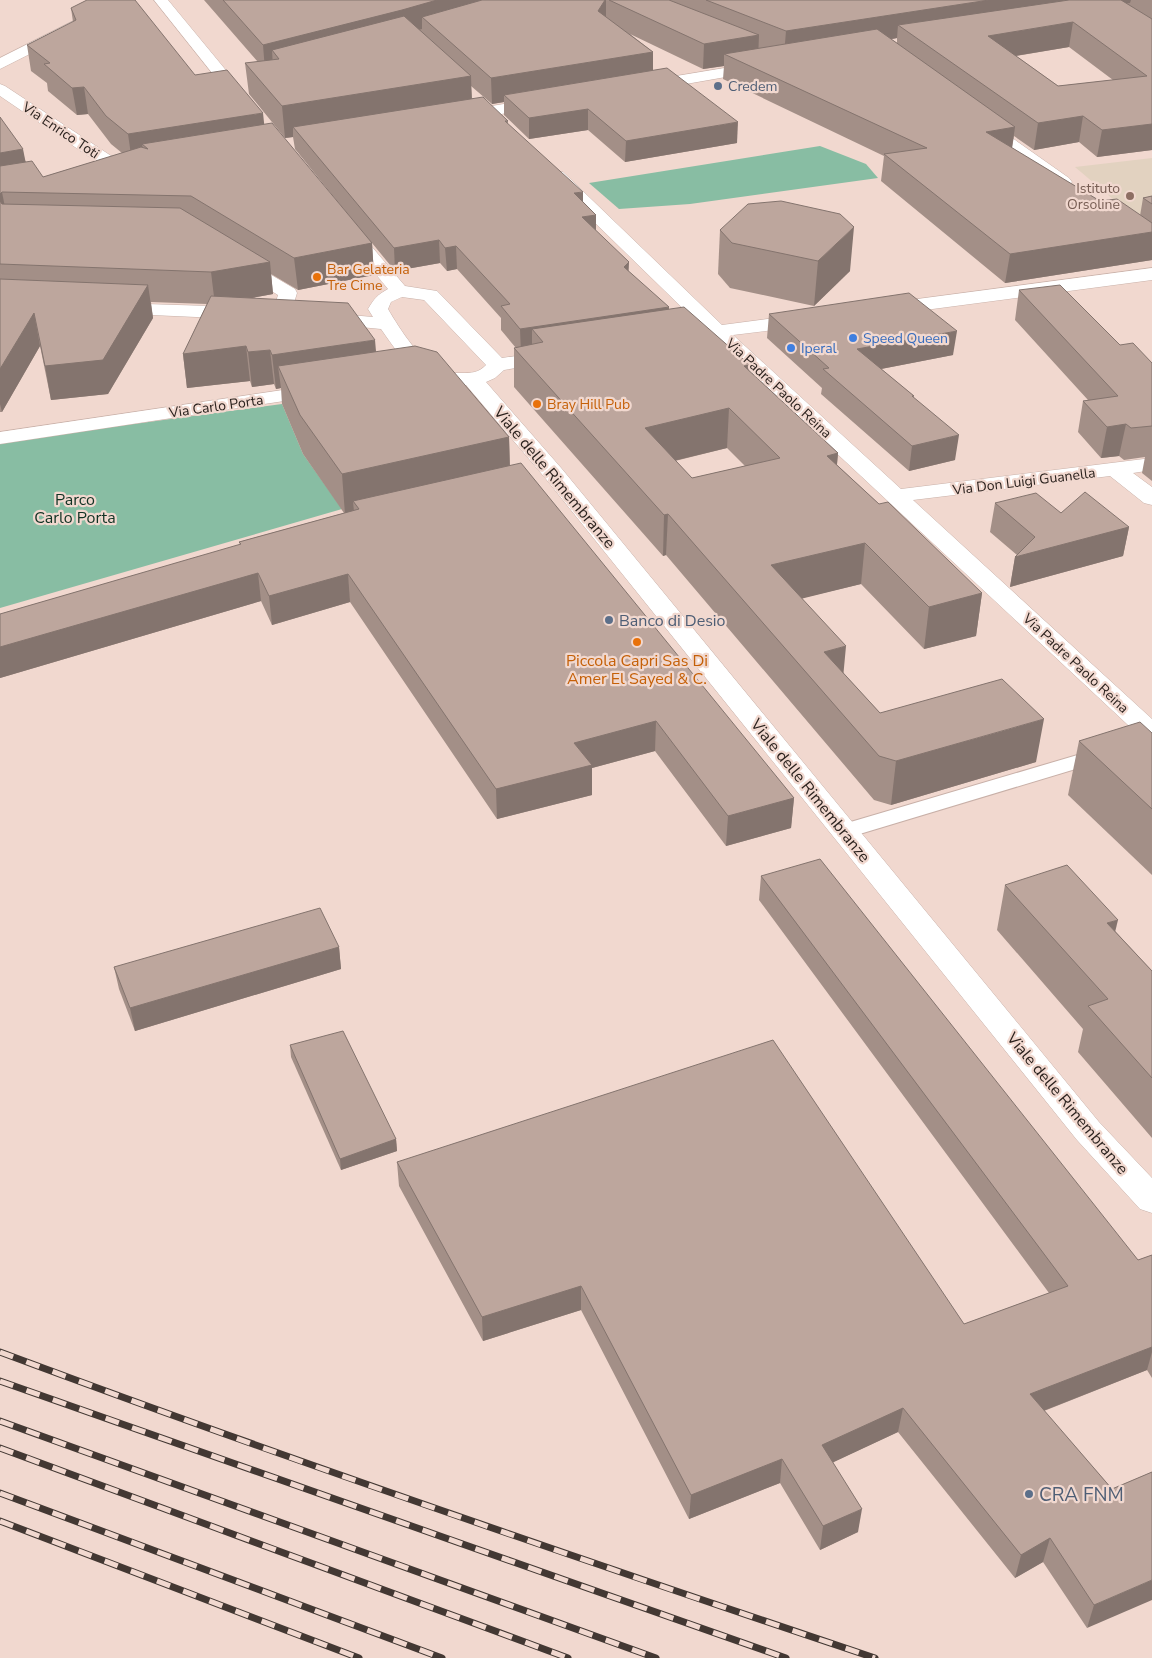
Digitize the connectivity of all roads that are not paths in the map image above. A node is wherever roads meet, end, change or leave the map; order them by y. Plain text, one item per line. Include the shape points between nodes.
1 (126, 0) edge
2 (162, 0) edge
3 (757, 52) edge
4 (0, 64) edge
5 (250, 81) edge
6 (231, 86) junction
7 (635, 88) edge
8 (0, 89) edge
9 (469, 94) edge
10 (560, 100) edge
11 (489, 112) junction
12 (254, 115) edge
13 (970, 115) edge
14 (450, 118) edge
15 (503, 125) edge
16 (545, 165) edge
17 (141, 168) edge
18 (122, 171) junction
19 (103, 174) edge
20 (1074, 190) edge
21 (341, 221) edge
22 (222, 253) edge
23 (1152, 274) edge
24 (399, 291) junction
25 (97, 308) edge
26 (874, 311) edge
27 (298, 316) junction
28 (825, 317) edge
29 (386, 324) junction
30 (718, 332) junction
31 (690, 336) edge
32 (565, 355) edge
33 (497, 365) junction
34 (432, 374) junction
35 (408, 378) edge
36 (472, 380) junction
37 (332, 389) edge
38 (0, 438) edge
39 (1152, 464) edge
40 (1116, 470) junction
41 (554, 474) junction
42 (526, 480) edge
43 (896, 496) junction
44 (1152, 498) edge
45 (1152, 733) edge
46 (1152, 739) edge
47 (845, 832) junction
48 (1152, 1200) edge

1 - 4 street
2 - 6 street
3 - 7 street via 774,62
5 - 6 street
6 - 12 street
8 - 18 street, Via Enrico Toti
9 - 11 street
10 - 11 street
11 - 14 street
11 - 15 street
13 - 20 street
16 - 30 street, Via Padre Paolo Reina
17 - 18 street
18 - 19 street
21 - 24 street
22 - 27 street via 288,293
23 - 26 street
24 - 29 street via 383,299 378,309
24 - 33 street via 430,295
25 - 27 street
27 - 29 street
28 - 30 street
29 - 34 street
30 - 31 street
30 - 43 street, Via Padre Paolo Reina
32 - 33 street
33 - 36 street via 492,374
34 - 35 street
34 - 36 street via 448,379
36 - 41 street, Viale delle Rimembranze
37 - 38 street, Via Carlo Porta
39 - 40 street, Via Don Luigi Guanella
40 - 43 street, Via Don Luigi Guanella
40 - 44 street
41 - 42 street
41 - 47 street, Viale delle Rimembranze
43 - 45 street, Via Padre Paolo Reina
46 - 47 lane
47 - 48 street, Viale delle Rimembranze via 1088,1131

